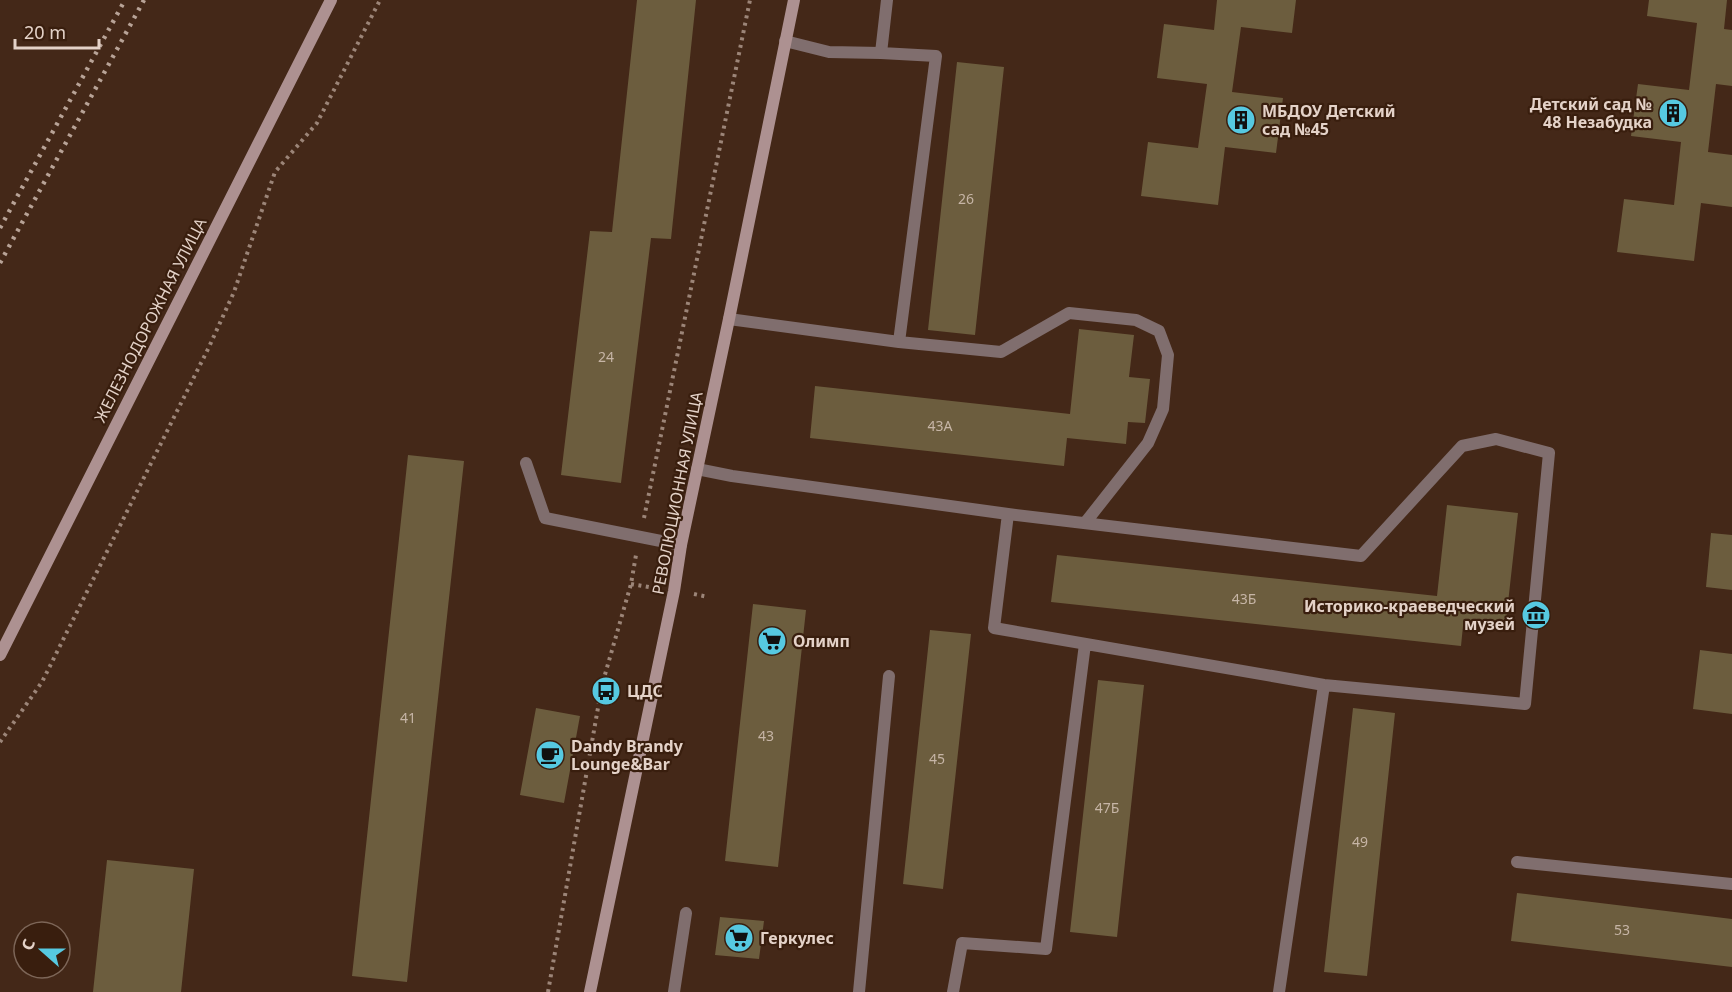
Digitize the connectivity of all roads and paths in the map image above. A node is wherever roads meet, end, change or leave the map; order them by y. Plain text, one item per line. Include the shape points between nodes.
1 (331, 0) edge
2 (380, 0) edge
3 (750, 0) edge
4 (794, 0) edge
5 (887, 0) edge
6 (785, 41) junction
7 (881, 53) junction
8 (729, 319) junction
9 (899, 342) junction
10 (526, 463) dead end
11 (698, 469) junction
12 (1008, 514) junction
13 (1086, 523) junction
14 (640, 538) junction
15 (681, 545) junction
16 (1085, 644) junction
17 (0, 655) edge
18 (889, 676) dead end
19 (1324, 684) junction
20 (0, 742) edge
21 (1517, 862) dead end
22 (1732, 884) edge
23 (686, 913) dead end
24 (548, 992) edge
25 (590, 992) edge
26 (674, 992) edge
27 (859, 992) edge
28 (953, 992) edge
29 (1279, 992) edge

1 - 17 main road, ЖЕЛЕЗНОДОРОЖНАЯ УЛИЦА
2 - 20 path via 316,123 275,172 234,292 209,347 42,682
3 - 14 path
4 - 6 main road, РЕВОЛЮЦИОННАЯ УЛИЦА
5 - 7 lane
6 - 7 lane via 829,52
6 - 8 main road, РЕВОЛЮЦИОННАЯ УЛИЦА
7 - 9 lane via 936,56
8 - 9 lane
8 - 11 main road, РЕВОЛЮЦИОННАЯ УЛИЦА
9 - 13 lane via 1000,352 1068,313 1136,320 1159,331 1168,355 1163,409 1148,443
10 - 14 lane via 545,518
11 - 12 lane
11 - 15 main road, РЕВОЛЮЦИОННАЯ УЛИЦА
12 - 13 lane
12 - 16 lane via 994,628
13 - 19 lane via 1362,556 1462,446 1496,439 1549,453 1525,704
14 - 15 lane
14 - 24 path via 602,685
15 - 25 main road, РЕВОЛЮЦИОННАЯ УЛИЦА
16 - 19 lane
16 - 28 lane via 1046,950 962,943
18 - 27 lane
19 - 29 lane
21 - 22 lane
23 - 26 lane

